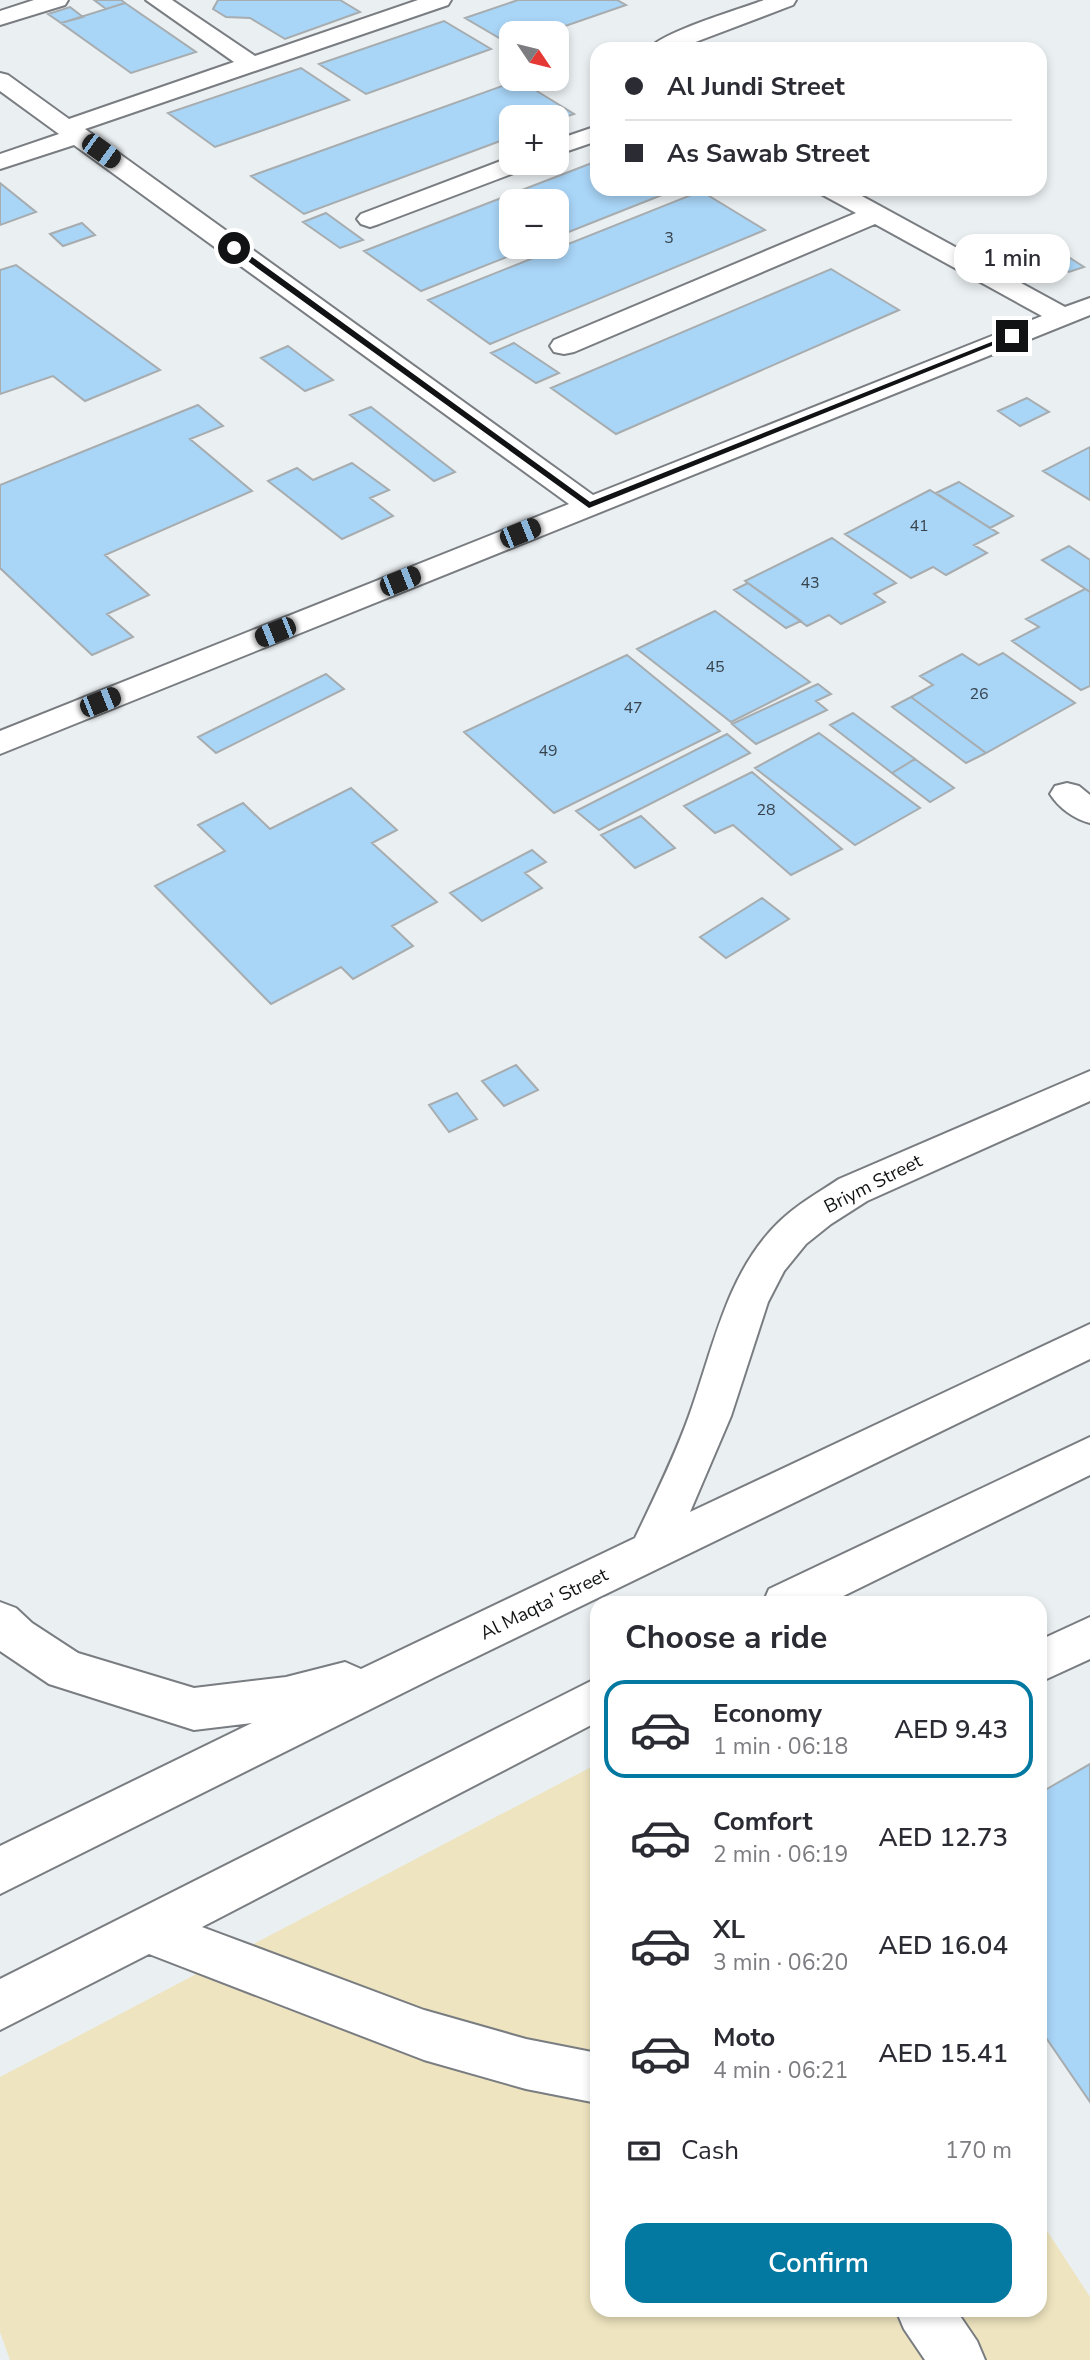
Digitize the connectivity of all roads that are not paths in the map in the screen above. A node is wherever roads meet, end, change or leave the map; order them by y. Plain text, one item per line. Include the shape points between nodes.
1 (57, 0) edge
2 (157, 0) edge
3 (440, 0) edge
4 (785, 0) edge
5 (0, 18) edge
6 (673, 42) edge
7 (252, 64) junction
8 (0, 80) edge
9 (73, 131) junction
10 (590, 136) edge
11 (569, 143) edge
12 (0, 162) edge
13 (499, 170) edge
14 (843, 196) edge
15 (876, 214) junction
16 (370, 219) dead end
17 (1090, 306) edge
18 (1062, 316) junction
19 (564, 346) dead end
20 (589, 505) junction
21 (0, 743) edge
22 (1090, 1084) edge
23 (1090, 1340) edge
24 (1090, 1455) edge
25 (650, 1553) junction
26 (799, 1596) edge
27 (0, 1622) edge
28 (1090, 1637) edge
29 (1047, 1658) edge
30 (421, 1662) junction
31 (590, 1703) edge
32 (0, 1871) edge
33 (147, 1930) junction
34 (0, 2005) edge
35 (590, 2077) edge
36 (928, 2317) edge
37 (958, 2360) edge

1 - 5 street
2 - 7 street
3 - 7 street
4 - 6 street
7 - 9 street
8 - 9 street
9 - 12 street
9 - 20 street
10 - 11 street
13 - 16 street
14 - 15 street
15 - 18 street
15 - 19 street
17 - 18 street
18 - 20 street
20 - 21 street
22 - 25 street, Briym Street via 853,1190 817,1212 785,1241 760,1274 743,1311 706,1429
23 - 25 street, Al Maqta' Street
24 - 26 street
25 - 30 street, Al Maqta' Street
27 - 30 street via 65,1670 194,1709 286,1698
28 - 29 street
30 - 32 street, Al Maqta' Street
31 - 33 street
33 - 34 street
33 - 35 street via 424,2035
36 - 37 street

